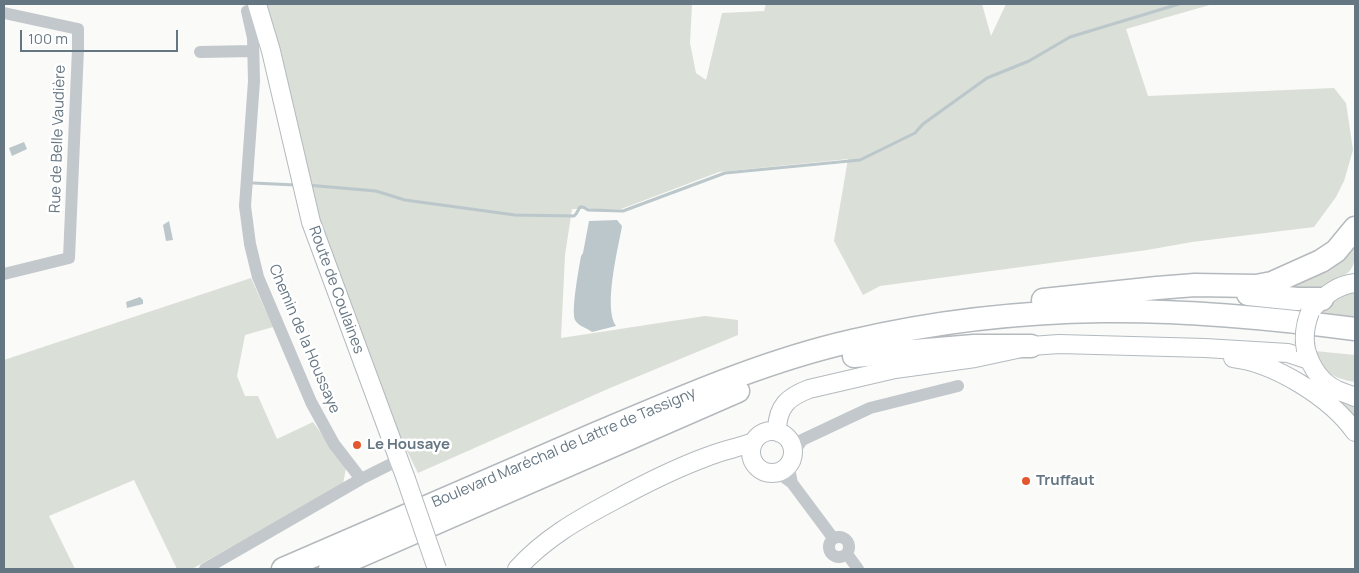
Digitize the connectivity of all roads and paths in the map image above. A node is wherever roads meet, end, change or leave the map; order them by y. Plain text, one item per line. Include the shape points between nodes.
1 (252, 7) edge
2 (4, 14) edge
3 (253, 51) junction
4 (200, 52) dead end
5 (1355, 228) edge
6 (1355, 268) edge
7 (4, 274) edge
8 (1351, 283) edge
9 (1176, 287) junction
10 (1316, 305) junction
11 (1355, 329) edge
12 (1355, 343) edge
13 (1030, 346) junction
14 (1205, 348) junction
15 (853, 349) junction
16 (1308, 355) junction
17 (958, 386) dead end
18 (1354, 396) edge
19 (1355, 432) edge
20 (788, 450) junction
21 (753, 451) junction
22 (399, 460) junction
23 (361, 479) junction
24 (205, 569) edge
25 (283, 569) edge
26 (330, 569) edge
27 (436, 569) edge
28 (517, 569) edge
29 (858, 569) edge

1 - 3 street, Chemin de la Houssaye
1 - 22 street, Route de Coulaines via 271,51 311,222
2 - 7 street, Rue de Belle Vaudière via 78,29 78,49 69,258
3 - 4 street
3 - 23 street, Chemin de la Houssaye via 245,206 258,277 311,402 334,444
5 - 9 highway via 1336,251 1321,261 1272,283
6 - 8 street
8 - 10 street via 1334,289
9 - 10 highway via 1297,299
9 - 15 highway via 981,307 910,319 859,331
10 - 16 street, bridge via 1306,322 1304,338
11 - 15 highway via 1196,313 1103,311 1035,314 916,328
12 - 15 highway via 1205,328 1102,325 1037,327
13 - 14 street
13 - 15 highway
13 - 20 street via 975,358 895,369 798,393 780,410 777,429
14 - 16 street
14 - 19 street via 1221,356 1266,366 1288,378 1329,405
15 - 25 highway, Boulevard Maréchal de Lattre de Tassigny via 796,356 716,384
15 - 26 highway, Boulevard Maréchal de Lattre de Tassigny via 802,371 736,392
16 - 18 street via 1322,380 1336,390
17 - 20 street via 870,408
20 - 21 street via 773,431 763,433
20 - 21 street via 767,472 761,470
20 - 29 street via 792,483 833,538 843,537 848,541 850,548 847,554
21 - 28 street via 735,449 710,455 640,486 563,529
22 - 23 street
22 - 27 street, Route de Coulaines, bridge
23 - 24 street

